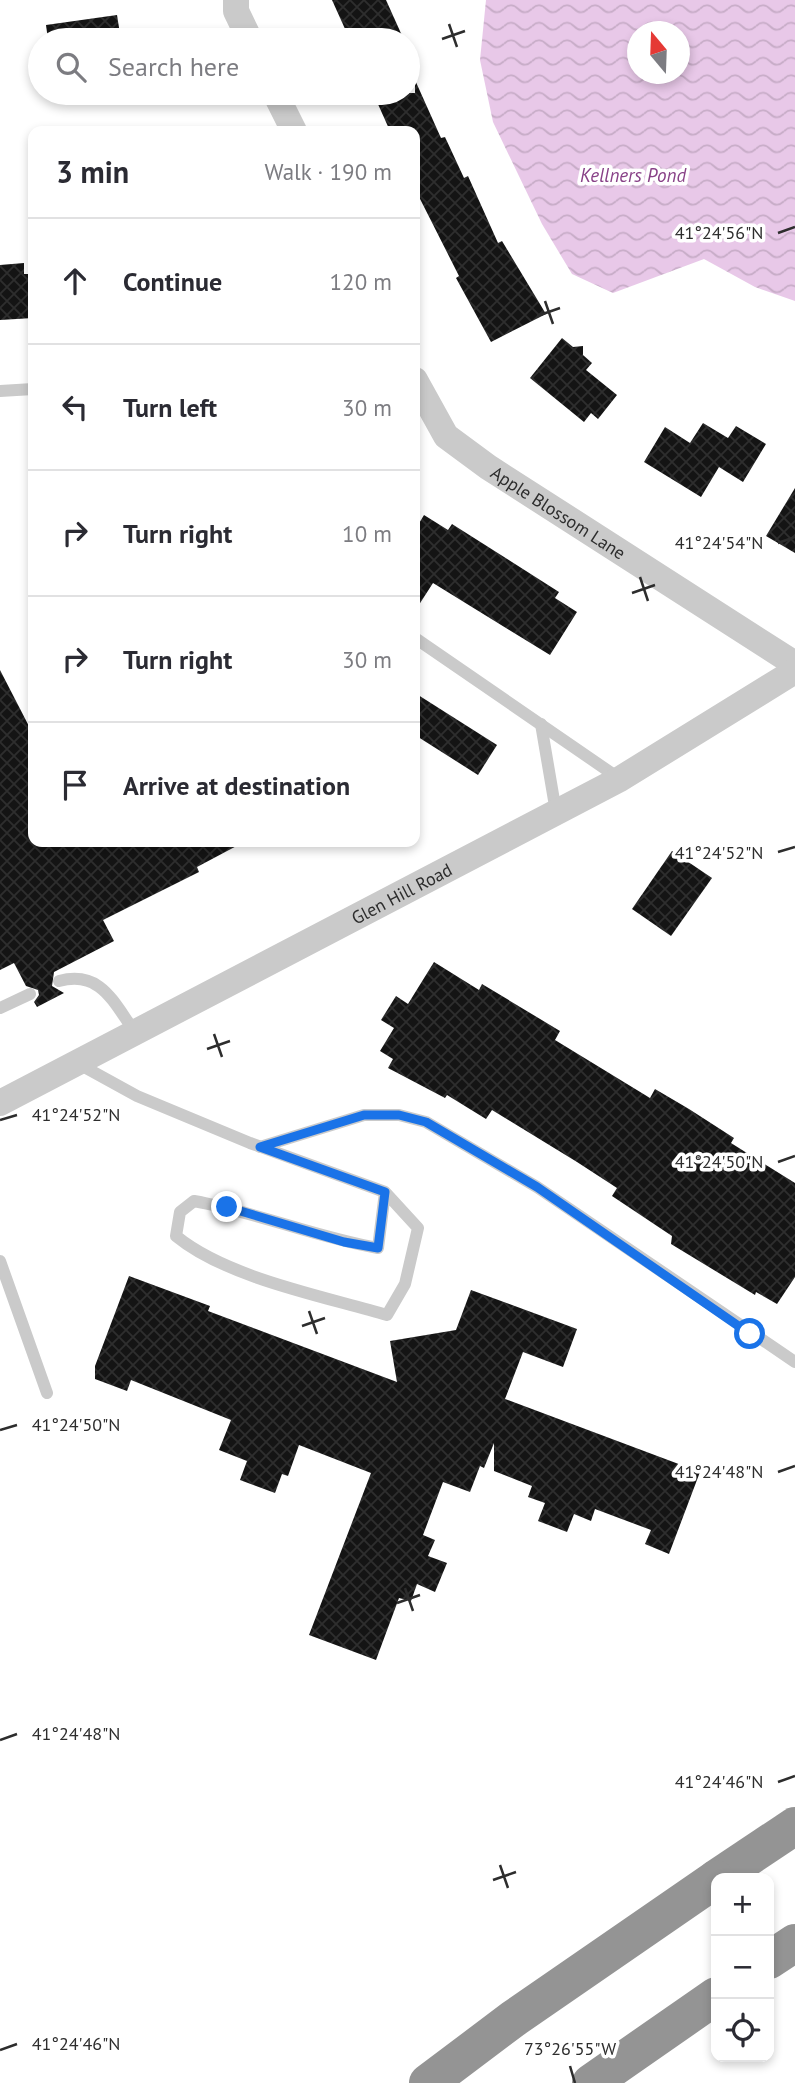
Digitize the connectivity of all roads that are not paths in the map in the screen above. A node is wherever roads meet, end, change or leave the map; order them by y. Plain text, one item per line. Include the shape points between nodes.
1 (236, 0) edge
2 (244, 28) edge
3 (281, 105) edge
4 (292, 126) edge
5 (28, 389) edge
6 (420, 389) edge
7 (0, 391) edge
8 (420, 641) edge
9 (795, 664) edge
10 (795, 671) edge
11 (541, 724) junction
12 (620, 779) junction
13 (556, 812) junction
14 (59, 981) dead end
15 (30, 994) dead end
16 (0, 1008) edge
17 (135, 1032) junction
18 (77, 1062) junction
19 (0, 1103) edge
20 (260, 1147) junction
21 (385, 1192) junction
22 (0, 1261) edge
23 (795, 1362) edge
24 (47, 1393) dead end
25 (795, 1826) edge
26 (724, 1873) edge
27 (711, 1882) edge
28 (795, 1943) edge
29 (774, 1958) edge
30 (712, 1999) edge
31 (428, 2083) edge
32 (592, 2083) edge

1 - 2 street
3 - 4 street
5 - 7 lane
6 - 9 street, Apple Blossom Lane via 446,436 488,467
8 - 11 lane
10 - 12 street, Glen Hill Road
11 - 12 lane
11 - 13 lane
12 - 13 street, Glen Hill Road
13 - 17 street, Glen Hill Road
14 - 17 lane via 88,978
15 - 16 lane
17 - 18 street, Glen Hill Road
18 - 19 street, Glen Hill Road
18 - 20 lane via 137,1096
20 - 21 lane
20 - 23 lane via 364,1115 399,1115 426,1122 537,1187
21 - 21 lane via 418,1228 405,1284 387,1315 268,1280 196,1253 176,1236 180,1212 194,1200 378,1248
22 - 24 lane
25 - 26 highway
27 - 31 highway
28 - 29 highway
30 - 32 highway

